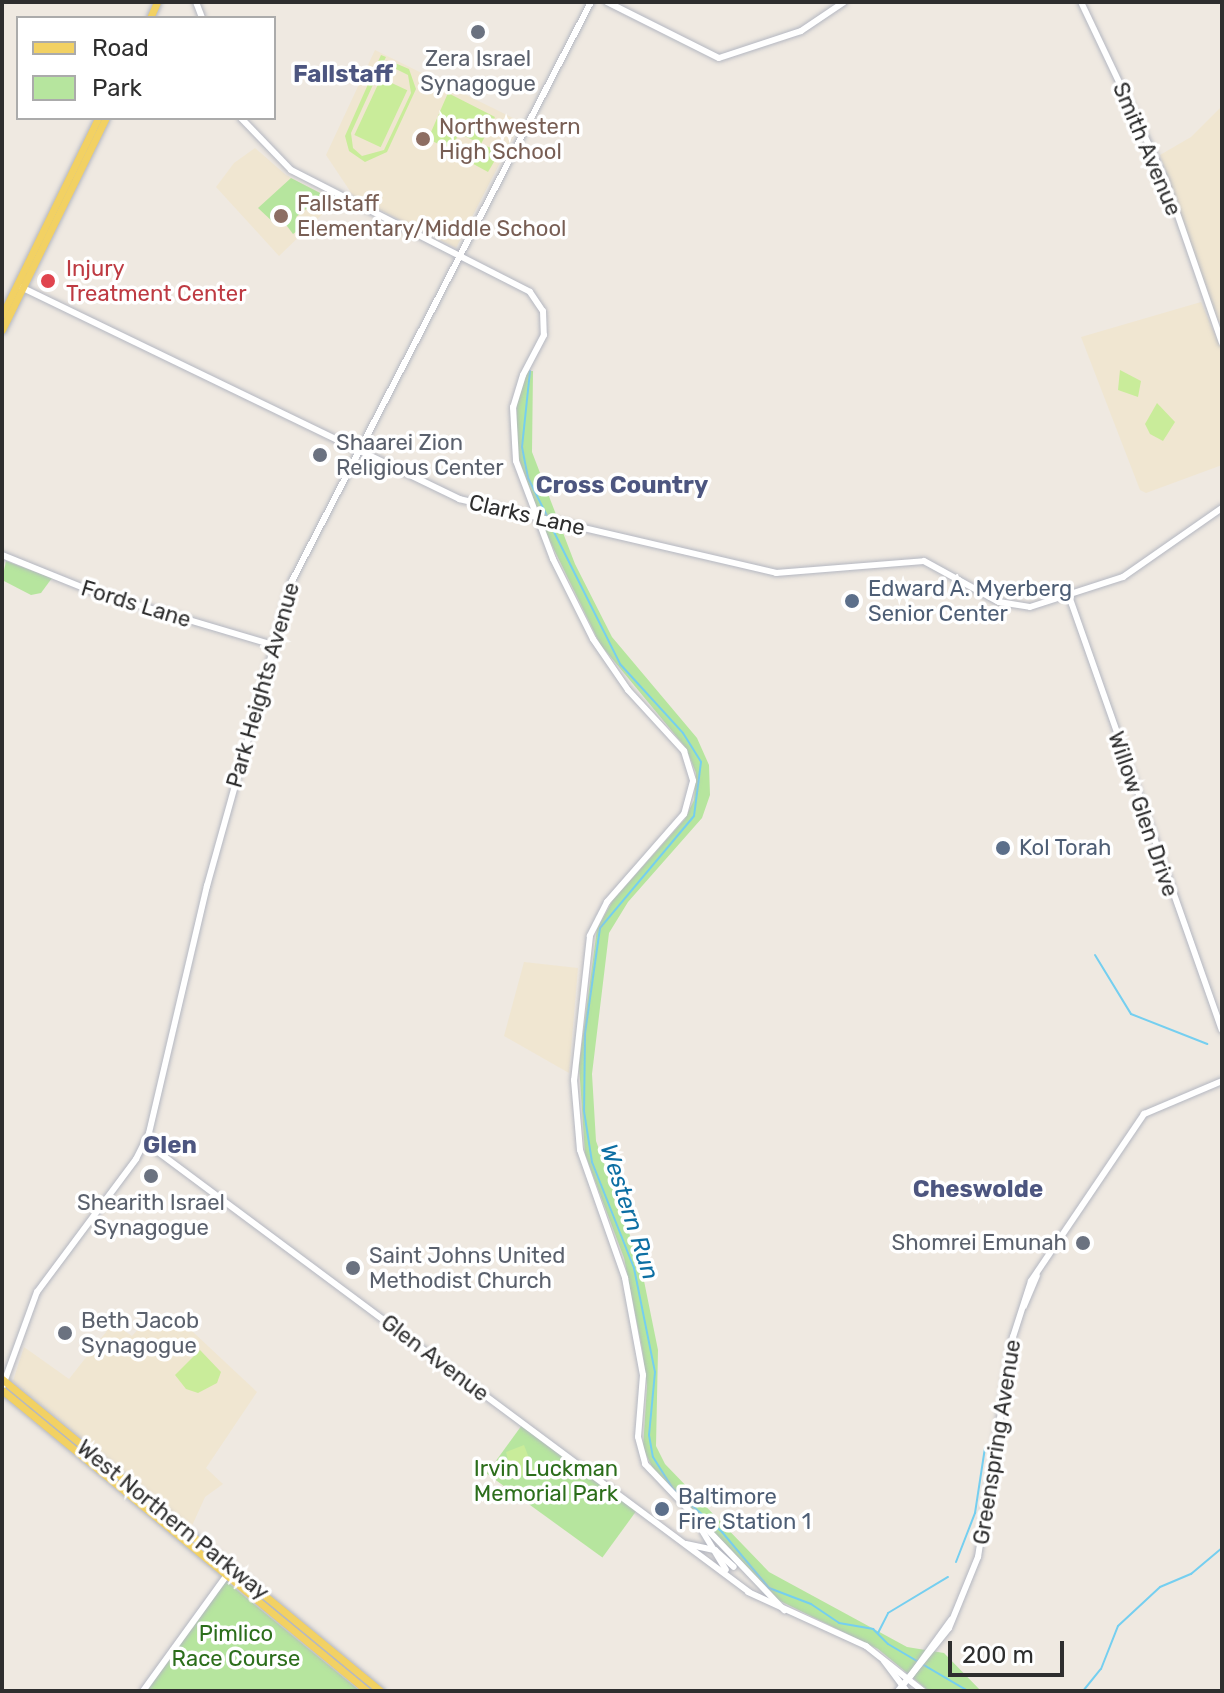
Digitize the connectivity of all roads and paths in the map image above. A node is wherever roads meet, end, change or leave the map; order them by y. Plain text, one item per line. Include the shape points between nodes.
1 (591, 2) edge
2 (607, 2) edge
3 (844, 2) edge
4 (1081, 2) edge
5 (97, 120) edge
6 (105, 120) edge
7 (243, 120) edge
8 (55, 206) junction
9 (50, 233) junction
10 (460, 256) junction
11 (19, 286) junction
12 (2, 315) edge
13 (2, 330) edge
14 (1222, 343) edge
15 (359, 451) junction
16 (1222, 508) edge
17 (540, 518) junction
18 (2, 555) edge
19 (1069, 596) junction
20 (273, 645) junction
21 (1222, 1030) edge
22 (1222, 1081) edge
23 (146, 1143) junction
24 (3, 1384) edge
25 (699, 1526) junction
26 (686, 1544) junction
27 (710, 1549) junction
28 (229, 1572) junction
29 (753, 1581) junction
30 (749, 1592) junction
31 (784, 1610) junction
32 (879, 1655) junction
33 (909, 1678) junction
34 (902, 1689) edge
35 (143, 1691) edge
36 (367, 1691) edge
37 (381, 1691) edge
38 (923, 1691) edge

1 - 10 main road, Park Heights Avenue
2 - 3 main road via 719,58 801,31
4 - 14 main road, Smith Avenue via 1166,181
5 - 8 main road
6 - 9 main road
7 - 10 main road via 294,173
8 - 9 main road
8 - 11 main road
9 - 11 main road
10 - 15 main road, Park Heights Avenue
10 - 17 main road via 532,293 543,311 545,331 518,385 511,428 516,461
11 - 12 main road
11 - 13 main road
11 - 15 main road, Clarks Lane
15 - 17 main road, Clarks Lane via 459,499
15 - 20 main road, Park Heights Avenue via 294,575
16 - 19 main road, Clarks Lane via 1132,572
17 - 19 main road, Clarks Lane via 776,573 919,561 1006,604 1030,607
17 - 25 main road via 600,651 684,751 693,775 684,814 619,887 593,928 584,964 574,1080 580,1150 620,1260 634,1321 643,1381 641,1451 652,1475
18 - 20 main road, Fords Lane via 91,591
19 - 21 main road, Willow Glen Drive
20 - 23 main road, Park Heights Avenue
22 - 33 main road, Greenspring Avenue via 1158,1105 1139,1119 1037,1275 1022,1309 987,1524 953,1618
23 - 24 main road, Park Heights Avenue via 37,1292
23 - 26 main road, Glen Avenue
24 - 28 main road, West Northern Parkway
25 - 27 main road
25 - 29 main road
26 - 27 main road, Glen Avenue
26 - 30 main road, Glen Avenue
27 - 29 main road, Glen Avenue
27 - 30 main road
28 - 35 main road
28 - 36 main road, West Northern Parkway
28 - 37 main road, West Northern Parkway
29 - 31 main road
30 - 31 main road
31 - 32 main road
32 - 33 main road
32 - 34 main road
33 - 34 main road, Greenspring Avenue
33 - 38 main road

